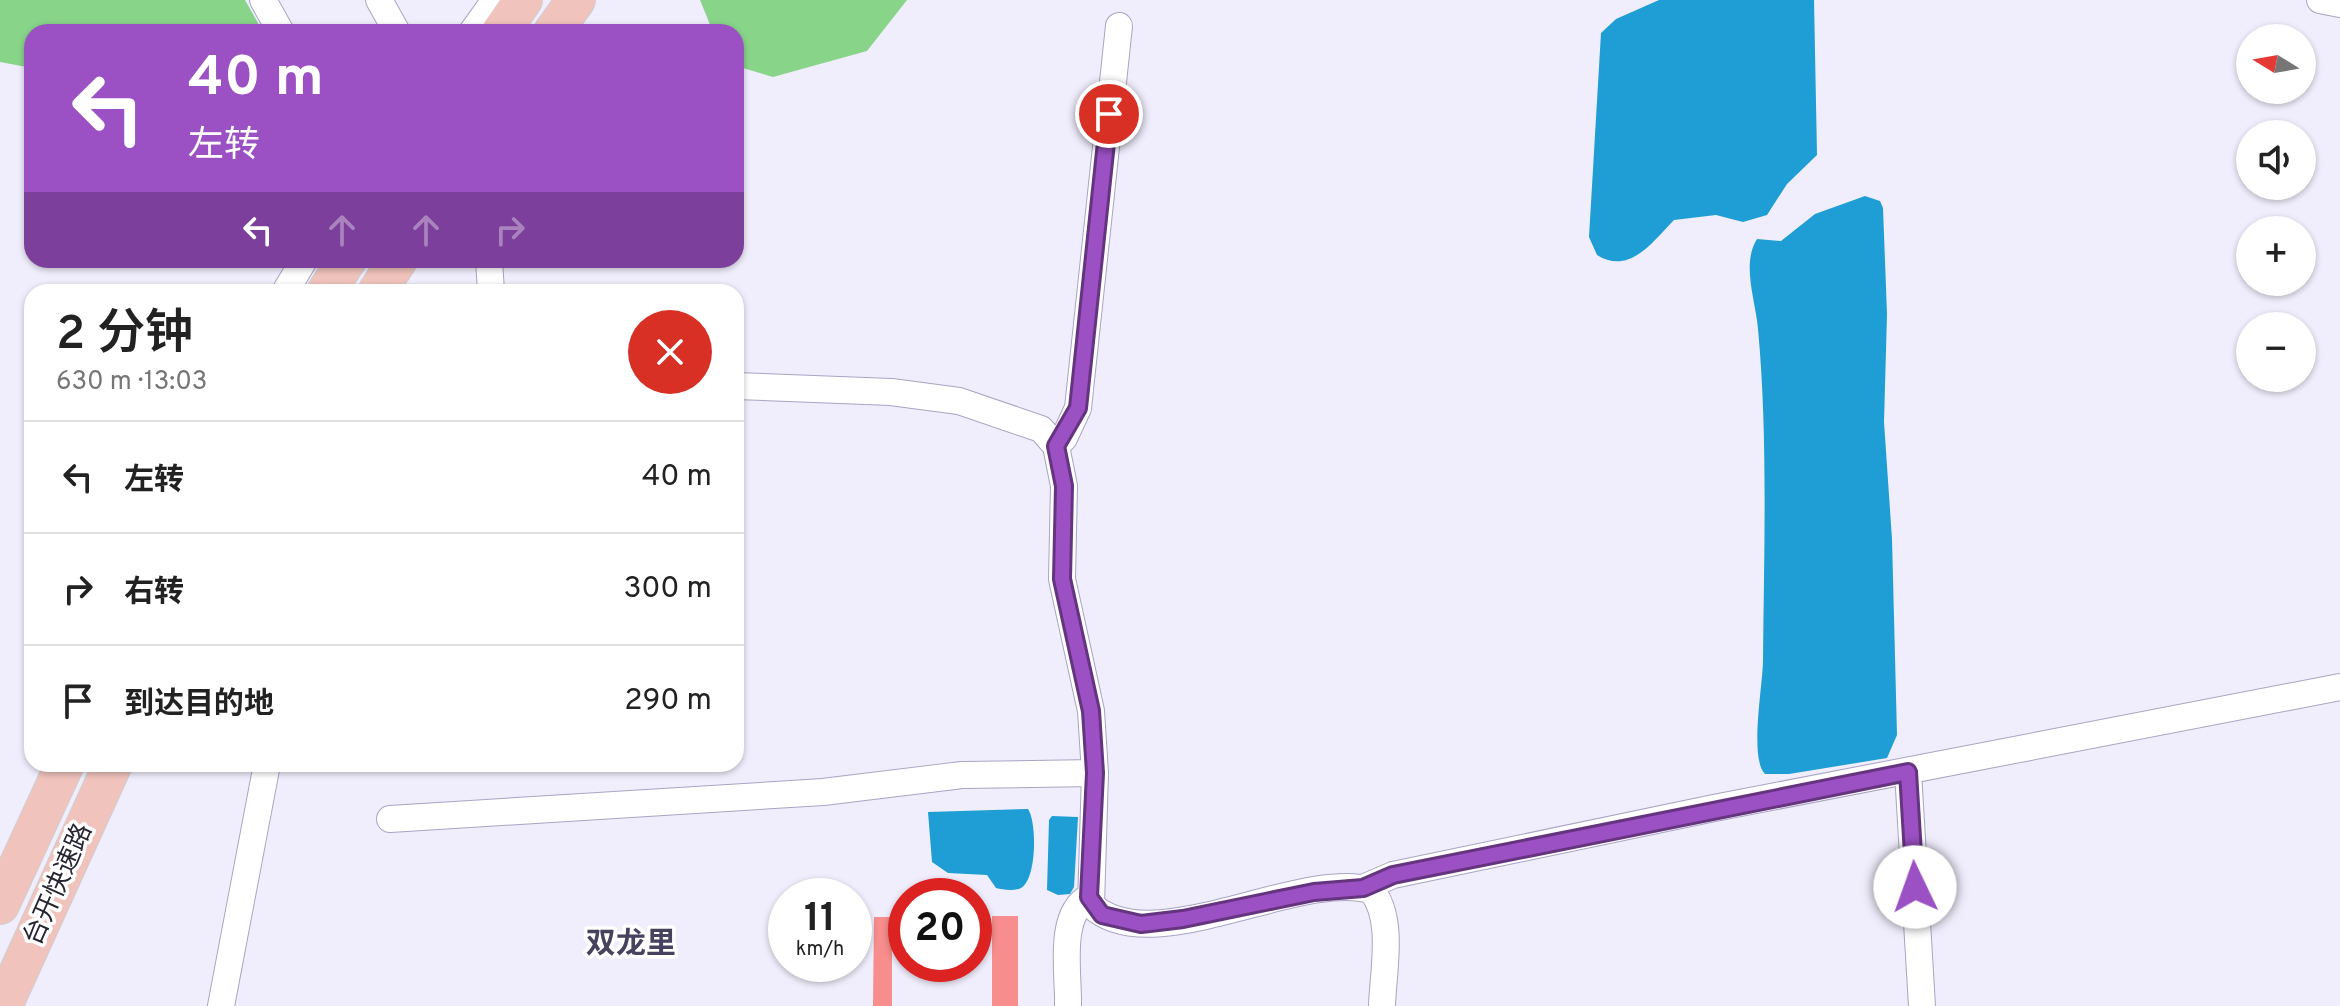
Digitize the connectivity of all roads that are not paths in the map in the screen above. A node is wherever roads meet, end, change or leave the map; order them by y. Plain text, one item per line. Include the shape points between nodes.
1 (263, 0) edge
2 (379, 0) edge
3 (495, 0) edge
4 (523, 0) edge
5 (576, 0) edge
6 (2320, 0) edge
7 (2340, 4) edge
8 (276, 24) edge
9 (392, 24) edge
10 (478, 24) edge
11 (506, 24) edge
12 (559, 24) edge
13 (1119, 26) dead end
14 (330, 268) edge
15 (308, 278) edge
16 (744, 386) edge
17 (1056, 446) junction
18 (2340, 687) edge
19 (61, 772) edge
20 (109, 772) edge
21 (265, 772) edge
22 (1908, 772) junction
23 (1095, 773) junction
24 (390, 819) dead end
25 (1363, 888) junction
26 (1089, 897) junction
27 (0, 905) edge
28 (3, 1006) edge
29 (221, 1006) edge
30 (1068, 1006) edge
31 (1382, 1006) edge
32 (1922, 1006) edge

1 - 8 street
2 - 9 street
3 - 10 street
4 - 11 highway
5 - 12 highway
6 - 7 street
13 - 17 street via 1078,408
14 - 15 highway
16 - 17 street via 891,392 959,401 1041,429
17 - 23 street via 1064,486 1062,579 1091,711
18 - 22 street
19 - 27 highway, 台开快速路
20 - 28 highway, 台开快速路
21 - 29 street
22 - 25 street via 1393,875
22 - 32 street
23 - 24 street via 962,775 823,792
23 - 26 street
25 - 26 street via 1141,924 1102,915
25 - 31 street via 1381,902 1385,917
26 - 30 street via 1076,906 1070,921

